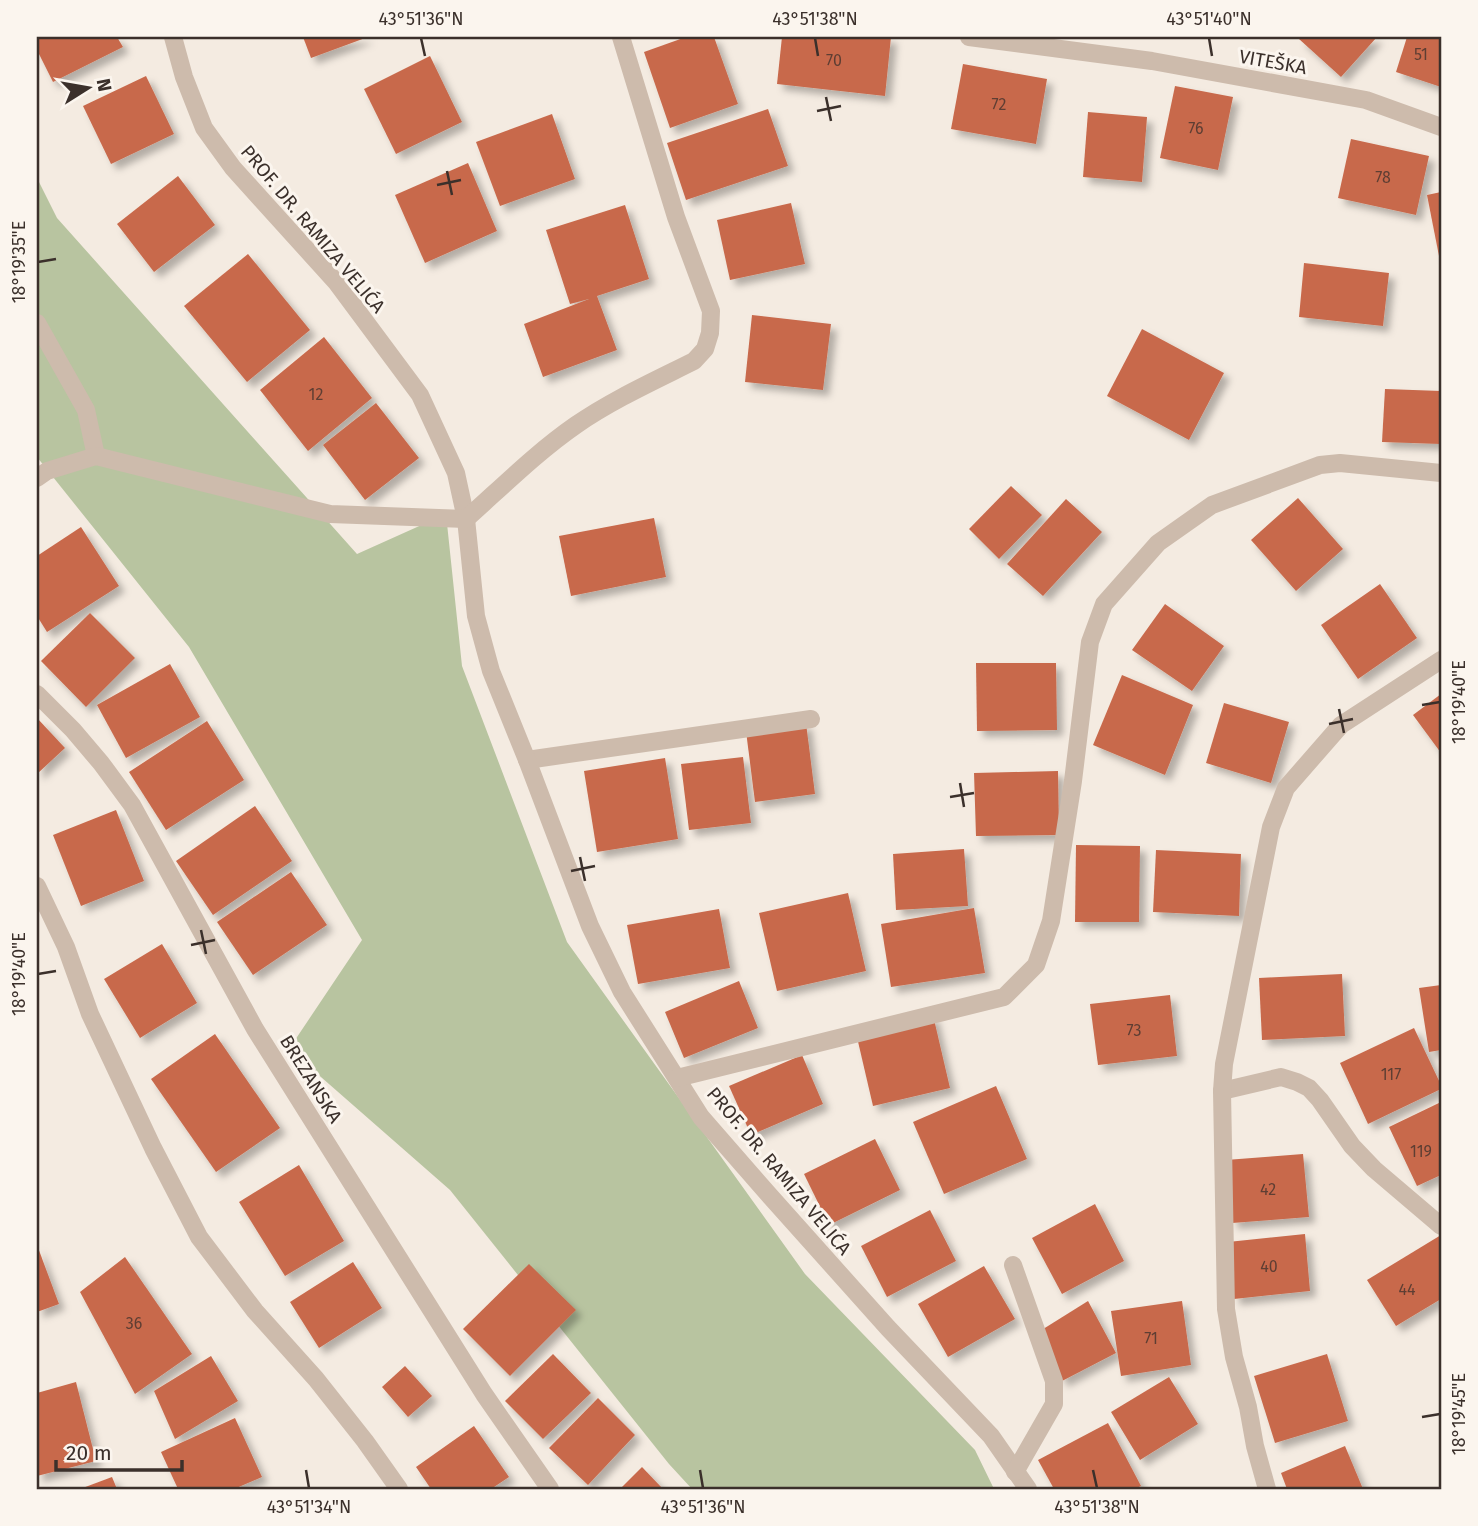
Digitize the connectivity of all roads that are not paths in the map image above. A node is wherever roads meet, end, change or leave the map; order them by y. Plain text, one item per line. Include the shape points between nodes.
1 (173, 37) edge
2 (621, 37) edge
3 (969, 37) edge
4 (1441, 127) edge
5 (37, 323) edge
6 (96, 456) junction
7 (1441, 473) edge
8 (37, 478) edge
9 (466, 519) junction
10 (1441, 660) edge
11 (37, 694) edge
12 (811, 719) dead end
13 (527, 760) junction
14 (37, 886) edge
15 (677, 1078) junction
16 (1222, 1091) junction
17 (1441, 1226) edge
18 (1013, 1265) dead end
19 (1015, 1472) junction
20 (399, 1489) edge
21 (550, 1489) edge
22 (1028, 1489) edge
23 (1267, 1489) edge

1 - 9 street, PROF. DR. RAMIZA VELIĆA via 204,128 233,168 336,282 420,396 456,473
2 - 9 street via 676,217 711,311 710,334 694,361 575,426
3 - 4 street, VITEŠKA via 1152,61 1366,100
5 - 6 street via 86,410
6 - 8 street
6 - 9 street via 330,514
7 - 15 street via 1320,465 1212,505 1158,543 1104,604 1090,642 1051,921 1037,965 1004,997
9 - 13 street, PROF. DR. RAMIZA VELIĆA via 476,616 491,671
10 - 16 street via 1341,725 1286,788 1271,827
11 - 21 street, BREZANSKA via 73,730 132,805 256,1029 484,1394
12 - 13 street
13 - 15 street, PROF. DR. RAMIZA VELIĆA via 590,926 622,992
14 - 20 street via 90,1014 200,1237
15 - 19 street, PROF. DR. RAMIZA VELIĆA via 701,1117 990,1436
16 - 17 street via 1282,1077 1309,1088 1352,1146
16 - 23 street via 1226,1309
18 - 19 street via 1055,1393 1054,1404
19 - 22 street, PROF. DR. RAMIZA VELIĆA

